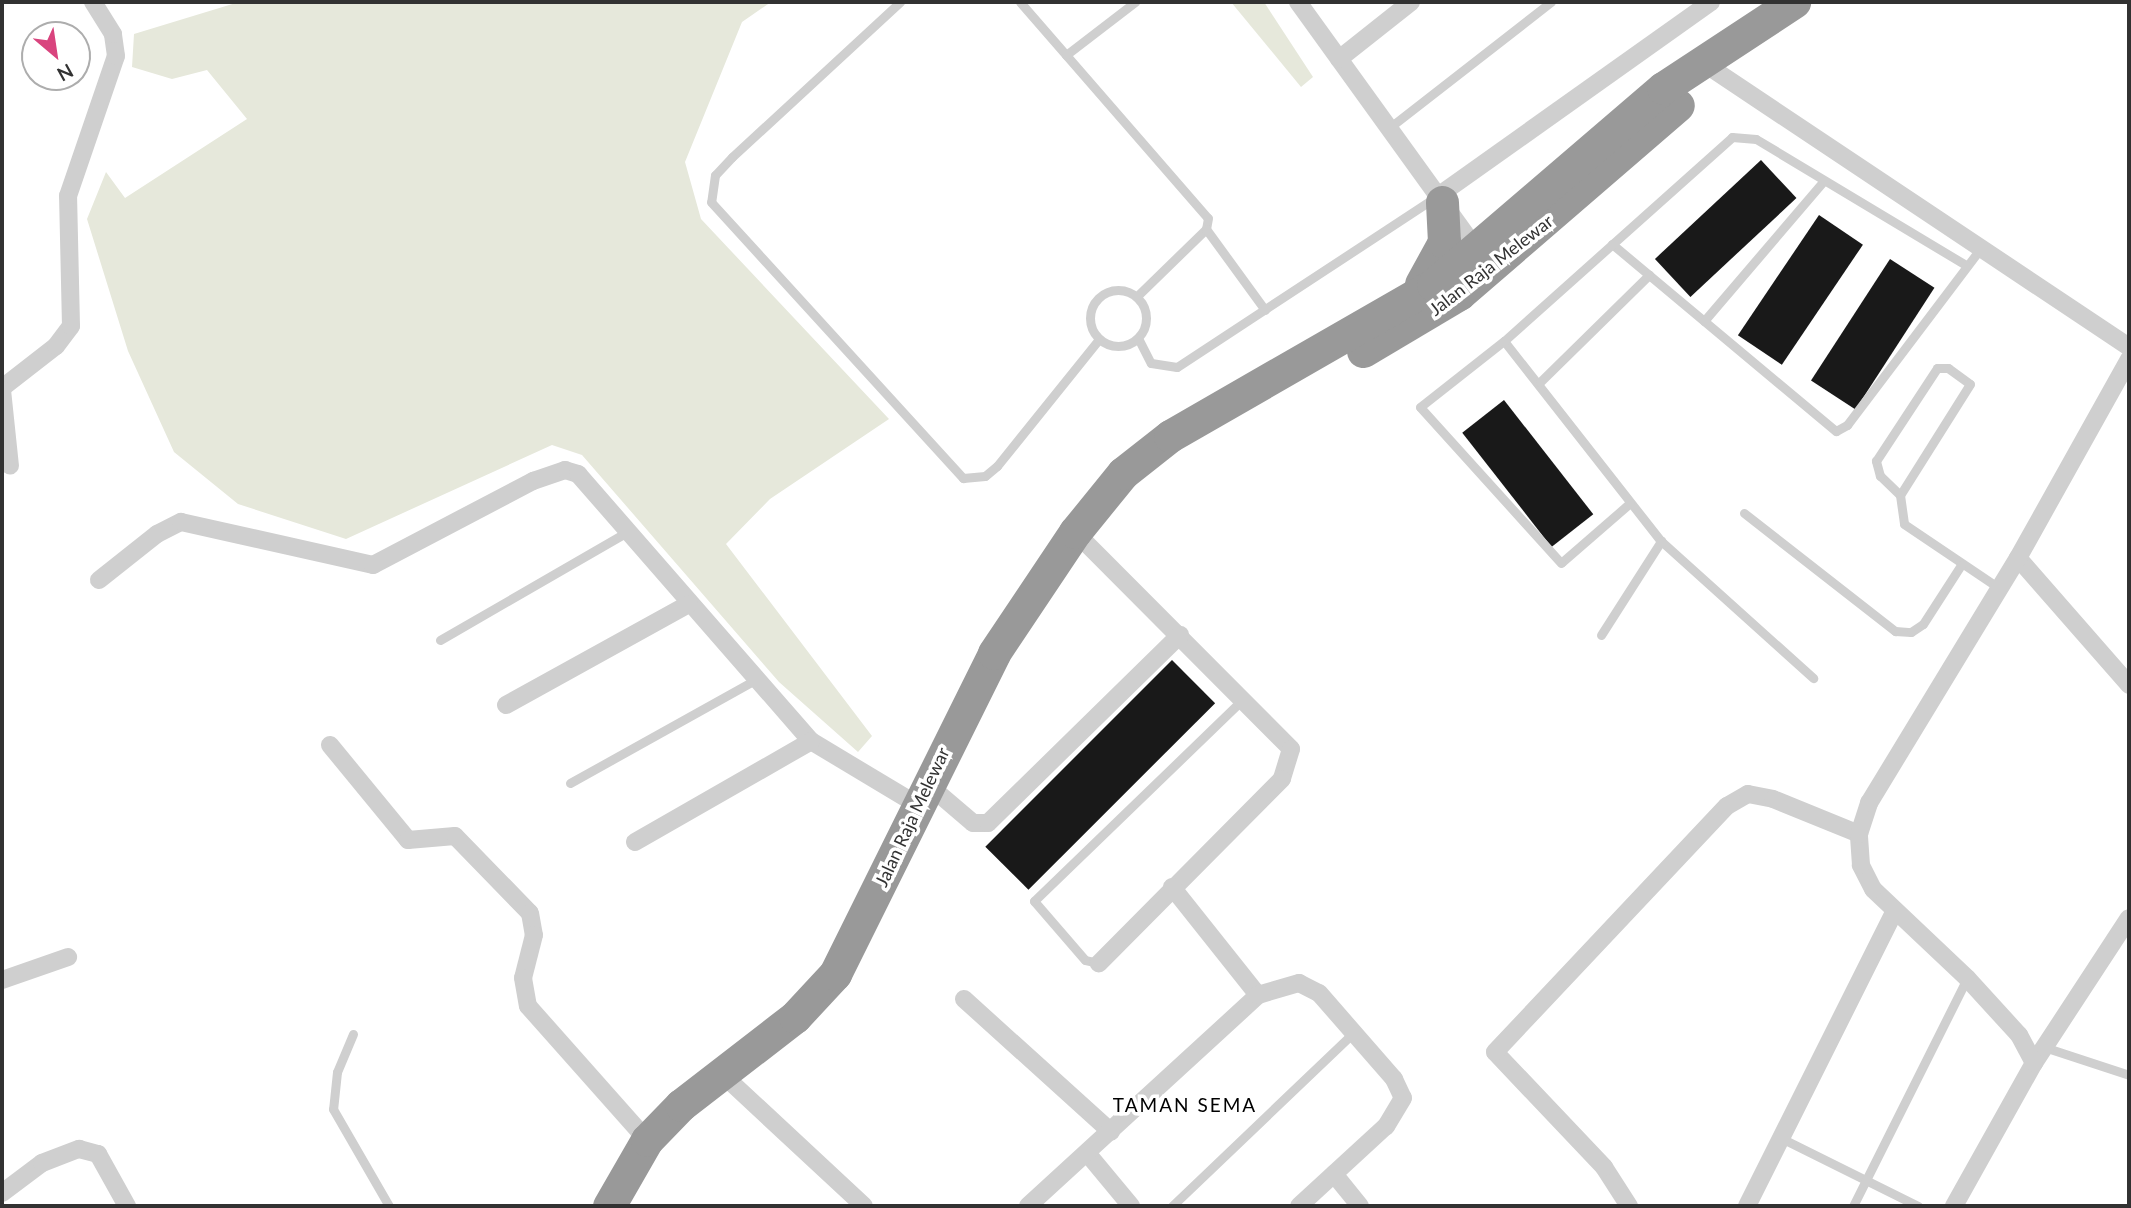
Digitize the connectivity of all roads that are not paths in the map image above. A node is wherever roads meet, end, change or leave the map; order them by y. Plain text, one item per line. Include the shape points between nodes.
1 (93, 2) edge
2 (900, 2) edge
3 (1020, 2) edge
4 (1135, 2) edge
5 (1298, 2) edge
6 (1411, 2) edge
7 (1551, 2) edge
8 (1711, 2) edge
9 (1794, 2) edge
10 (1066, 55) junction
11 (1339, 58) junction
12 (1708, 66) junction
13 (1389, 128) junction
14 (1822, 183) junction
15 (1440, 199) junction
16 (1547, 204) junction
17 (1206, 229) junction
18 (1612, 244) junction
19 (1980, 248) junction
20 (1476, 249) junction
21 (1967, 266) junction
22 (1648, 275) junction
23 (1137, 296) junction
24 (1265, 310) junction
25 (1704, 320) junction
26 (1373, 322) junction
27 (1138, 338) junction
28 (1100, 339) junction
29 (1504, 341) junction
30 (2129, 347) edge
31 (2129, 359) edge
32 (1540, 382) junction
33 (2, 389) edge
34 (1204, 419) junction
35 (10, 466) dead end
36 (1900, 495) junction
37 (1630, 503) junction
38 (1744, 513) dead end
39 (629, 531) junction
40 (1075, 533) junction
41 (1661, 541) junction
42 (2018, 558) junction
43 (1961, 565) junction
44 (99, 580) dead end
45 (1999, 588) junction
46 (689, 604) junction
47 (1180, 635) junction
48 (1601, 635) dead end
49 (440, 640) dead end
50 (1813, 678) dead end
51 (757, 679) junction
52 (2129, 685) edge
53 (1244, 698) junction
54 (506, 705) dead end
55 (811, 741) junction
56 (330, 745) dead end
57 (570, 783) dead end
58 (921, 793) junction
59 (1859, 834) junction
60 (635, 842) dead end
61 (1172, 887) junction
62 (1894, 912) junction
63 (2129, 918) edge
64 (68, 957) dead end
65 (1099, 963) joint
66 (1967, 978) junction
67 (2, 981) edge
68 (1258, 995) junction
69 (964, 999) dead end
70 (1354, 1032) junction
71 (353, 1034) dead end
72 (2038, 1055) junction
73 (721, 1073) junction
74 (2129, 1075) edge
75 (1111, 1132) junction
76 (1781, 1138) junction
77 (647, 1140) junction
78 (1087, 1153) junction
79 (1334, 1174) junction
80 (1866, 1181) junction
81 (2, 1193) edge
82 (127, 1206) edge
83 (389, 1206) edge
84 (609, 1206) edge
85 (864, 1206) edge
86 (1028, 1206) edge
87 (1131, 1206) edge
88 (1172, 1206) edge
89 (1299, 1206) edge
90 (1360, 1206) edge
91 (1629, 1206) edge
92 (1747, 1206) edge
93 (1853, 1206) edge
94 (1918, 1206) edge
95 (1954, 1206) edge

1 - 33 street via 113,34 116,56 68,196 71,326 55,346
2 - 28 lane via 715,175 711,202 963,478 973,480 997,466
3 - 10 lane
4 - 10 lane
5 - 11 street
6 - 11 street
7 - 13 lane
8 - 15 street
9 - 12 highway, Jalan Raja Melewar
10 - 17 lane via 1202,208
11 - 13 street
12 - 16 highway, Jalan Raja Melewar
12 - 19 street
13 - 15 street
14 - 18 lane via 1756,139 1732,137
14 - 21 lane
14 - 25 lane
15 - 16 highway via 1472,222
15 - 20 street
15 - 24 lane
15 - 26 highway via 1444,242 1436,264 1422,283
16 - 20 highway, Jalan Raja Melewar
16 - 34 highway, Jalan Raja Melewar via 1404,331 1272,397
17 - 23 lane
17 - 24 lane
18 - 22 lane
18 - 29 lane
19 - 21 lane
19 - 30 street
20 - 26 highway, Jalan Raja Melewar
21 - 25 lane via 1847,425 1836,430
22 - 25 lane
22 - 32 lane
23 - 27 lane via 1146,322
23 - 28 lane via 1119,290 1101,296 1091,312
24 - 27 lane via 1177,367 1151,363
26 - 34 highway, Jalan Raja Melewar
27 - 28 lane via 1123,345
29 - 32 lane
29 - 37 lane via 1420,407 1561,563
31 - 42 street
32 - 37 lane
33 - 35 street
34 - 40 highway, Jalan Raja Melewar via 1171,436 1123,474
36 - 36 lane via 1970,384 1948,368 1937,368 1876,461 1880,476
36 - 43 lane via 1904,524
37 - 41 lane
38 - 43 lane via 1895,631 1911,632 1923,624
39 - 44 street via 578,474 556,471 373,565 181,522 157,534
39 - 46 street
39 - 49 lane
40 - 47 street
40 - 58 highway, Jalan Raja Melewar via 994,653
41 - 48 lane
41 - 50 lane
42 - 45 street
42 - 52 street
43 - 45 lane
45 - 59 street via 1869,803
46 - 51 street
46 - 54 street
47 - 53 street
47 - 58 street via 988,823 973,823
51 - 55 street
51 - 57 lane
53 - 61 street via 1283,736 1290,762 1282,779
53 - 65 lane via 1034,901 1085,960
55 - 58 street
55 - 60 street
56 - 77 street via 408,840 455,836 530,913 534,935 523,978 528,1006
58 - 73 highway, Jalan Raja Melewar via 835,974 795,1017
59 - 62 street via 1861,865
59 - 91 street via 1773,799 1748,794 1727,806 1495,1052 1604,1167
61 - 65 street
61 - 68 street
62 - 66 street
62 - 76 street
63 - 72 street
64 - 67 street
66 - 72 street
66 - 80 lane
68 - 70 street via 1279,985 1310,985
68 - 75 street
69 - 75 street
70 - 79 street via 1403,1098 1399,1112
70 - 88 lane
71 - 83 lane via 337,1072 333,1109
72 - 74 lane
72 - 95 street
73 - 77 highway, Jalan Raja Melewar
73 - 85 street
75 - 78 street
76 - 80 lane
76 - 92 street
77 - 84 highway, Jalan Raja Melewar
78 - 86 street
78 - 87 street
79 - 89 street
79 - 90 street
80 - 93 lane
80 - 94 lane
81 - 82 street via 42,1163 79,1149 98,1154

